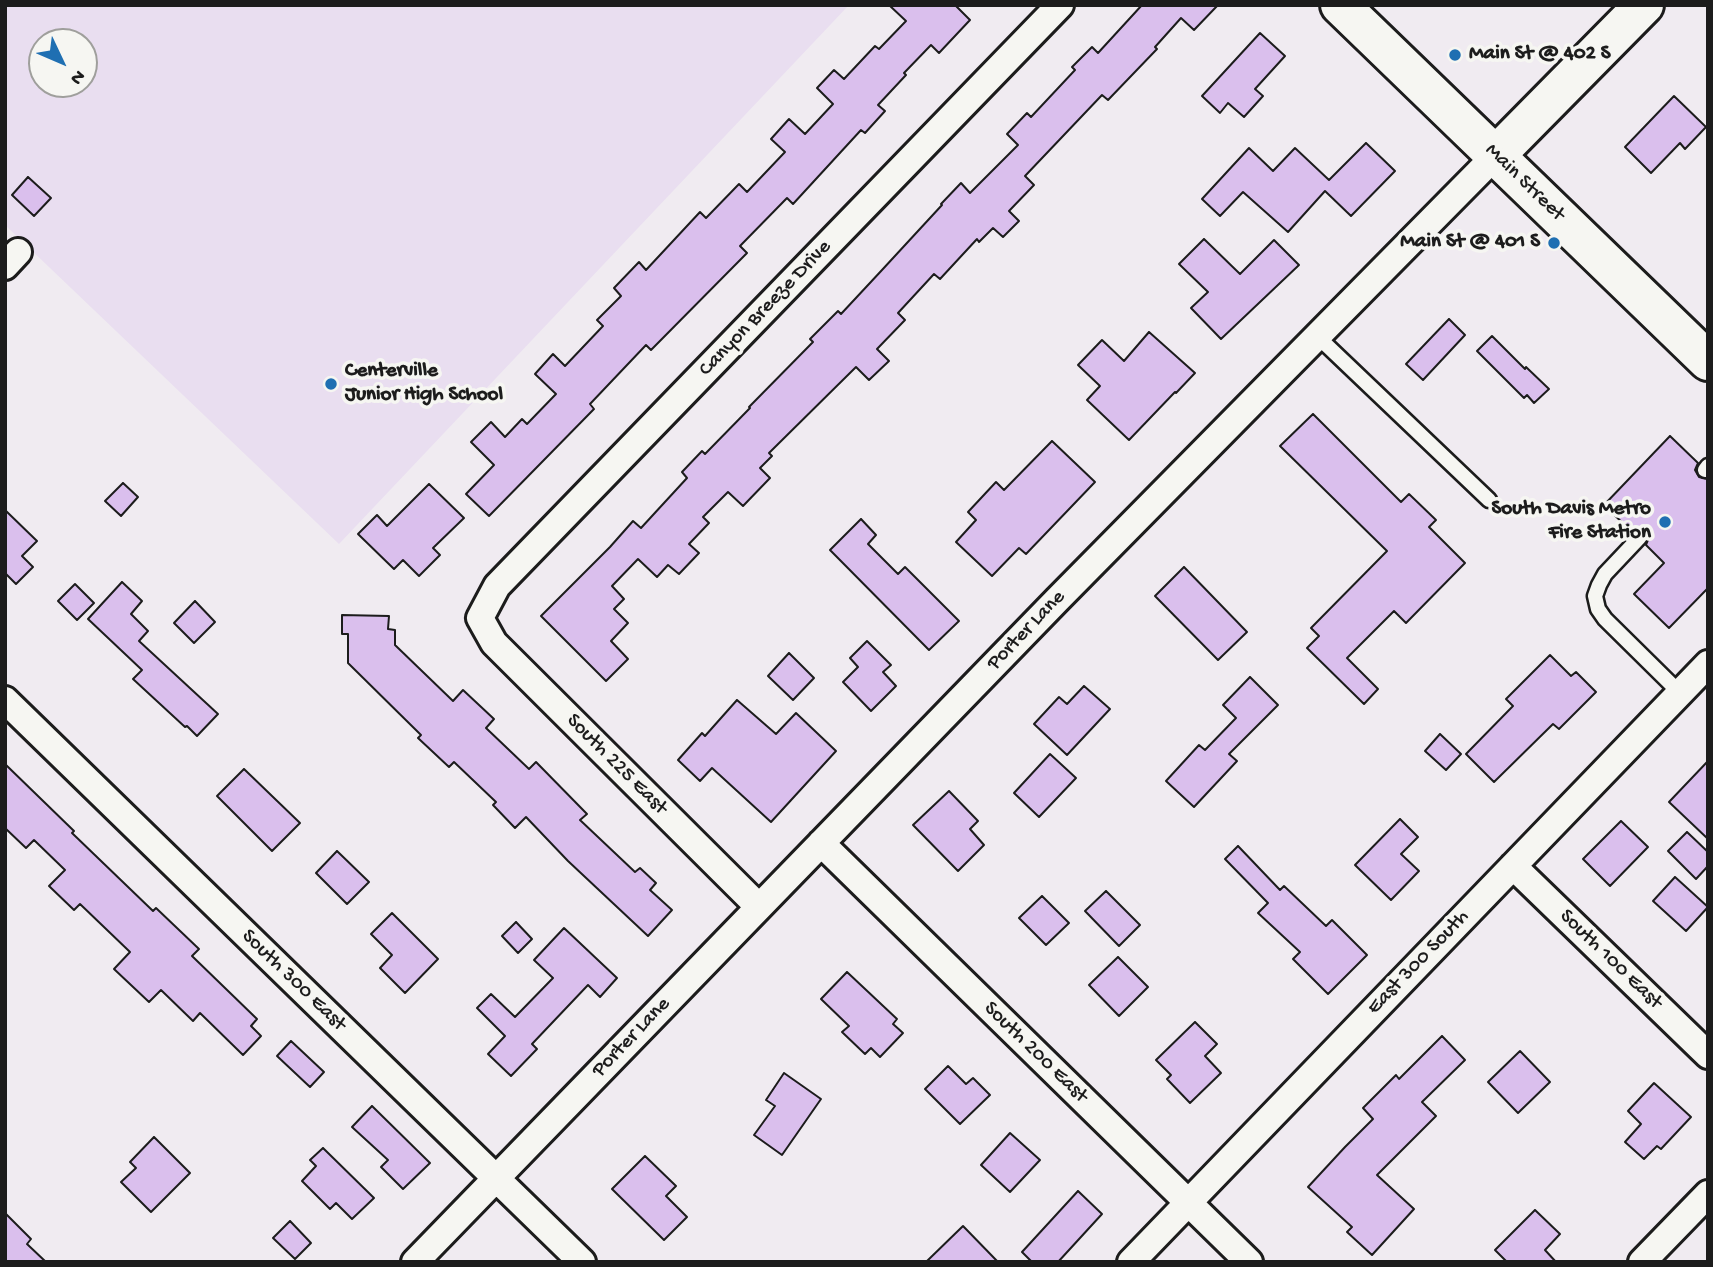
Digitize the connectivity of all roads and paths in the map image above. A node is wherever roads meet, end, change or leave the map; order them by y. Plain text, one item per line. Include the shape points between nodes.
1 (1060, 5) edge
2 (1340, 5) edge
3 (1644, 5) edge
4 (1496, 155) junction
5 (1317, 336) junction
6 (1708, 362) edge
7 (1489, 500) dead end
8 (1639, 538) dead end
9 (480, 618) joint
10 (1708, 664) edge
11 (1680, 693) junction
12 (5, 700) edge
13 (821, 844) junction
14 (1513, 866) junction
15 (758, 907) junction
16 (1708, 1055) edge
17 (496, 1178) junction
18 (1708, 1194) edge
19 (1188, 1202) junction
20 (415, 1262) edge
21 (582, 1262) edge
22 (1130, 1262) edge
23 (1249, 1262) edge
24 (1642, 1262) edge

1 - 9 street, Canyon Breeze Drive via 497,586
2 - 4 main road, Main Street
3 - 4 main road, Porter Lane
4 - 5 street, Porter Lane
4 - 6 main road, Main Street
5 - 7 lane
5 - 13 street, Porter Lane
8 - 11 lane via 1599,584 1595,596 1598,609
9 - 15 street, South 225 East via 494,643
10 - 11 street, East 300 South
11 - 14 street, East 300 South
12 - 17 street, South 300 East
13 - 15 street, Porter Lane
13 - 19 street, South 200 East
14 - 16 street, South 100 East
14 - 19 street, East 300 South
15 - 17 street, Porter Lane
17 - 20 street, Porter Lane
17 - 21 street, South 300 East
18 - 24 street
19 - 22 street, East 300 South
19 - 23 street, South 200 East

